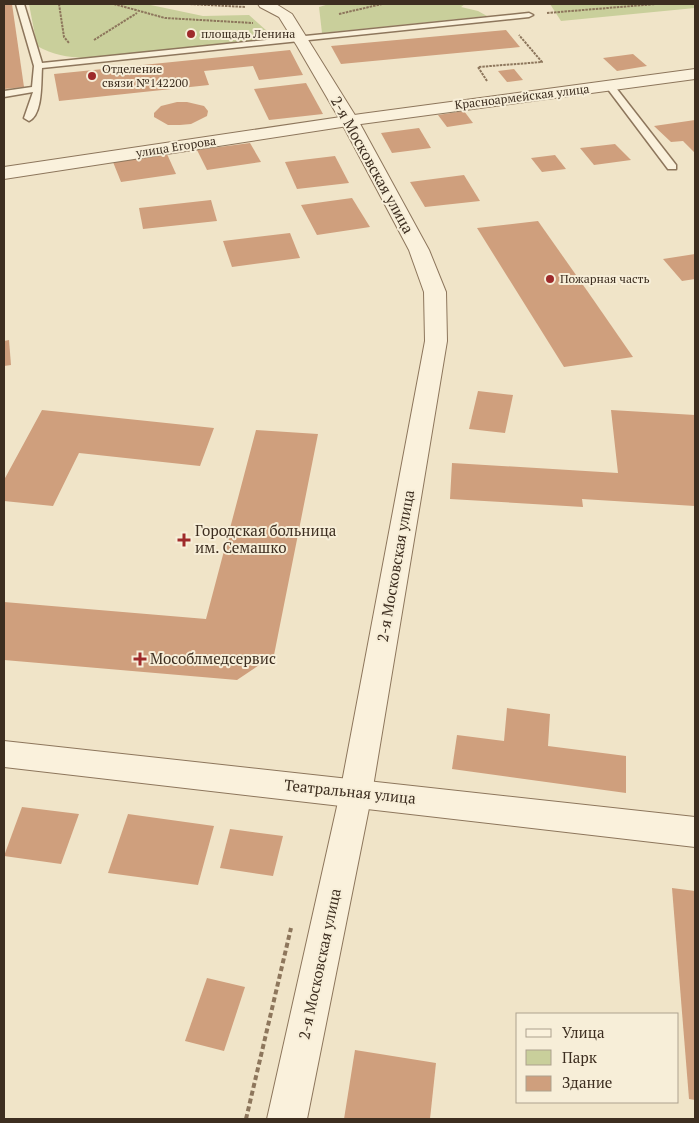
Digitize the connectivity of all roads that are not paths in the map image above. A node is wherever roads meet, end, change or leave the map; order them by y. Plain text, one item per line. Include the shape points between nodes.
1 (20, 4) edge
2 (265, 4) edge
3 (519, 4) edge
4 (291, 19) edge
5 (38, 66) junction
6 (695, 74) edge
7 (610, 86) junction
8 (36, 89) junction
9 (4, 94) edge
10 (29, 118) dead end
11 (349, 120) junction
12 (672, 168) dead end
13 (4, 173) edge
14 (4, 754) edge
15 (356, 793) junction
16 (695, 832) edge
17 (286, 1119) edge

1 - 5 lane
2 - 4 street
3 - 4 lane via 529,15 504,18
4 - 5 lane
4 - 11 street, 2-я Московская улица
5 - 8 lane
6 - 7 street, Красноармейская улица
7 - 11 street, Красноармейская улица
7 - 12 lane
8 - 9 lane
8 - 10 lane via 38,95
11 - 13 street, улица Егорова
11 - 15 street, 2-я Московская улица via 419,250 435,292 436,340
14 - 15 street, Театральная улица
15 - 16 street, Театральная улица
15 - 17 street, 2-я Московская улица

